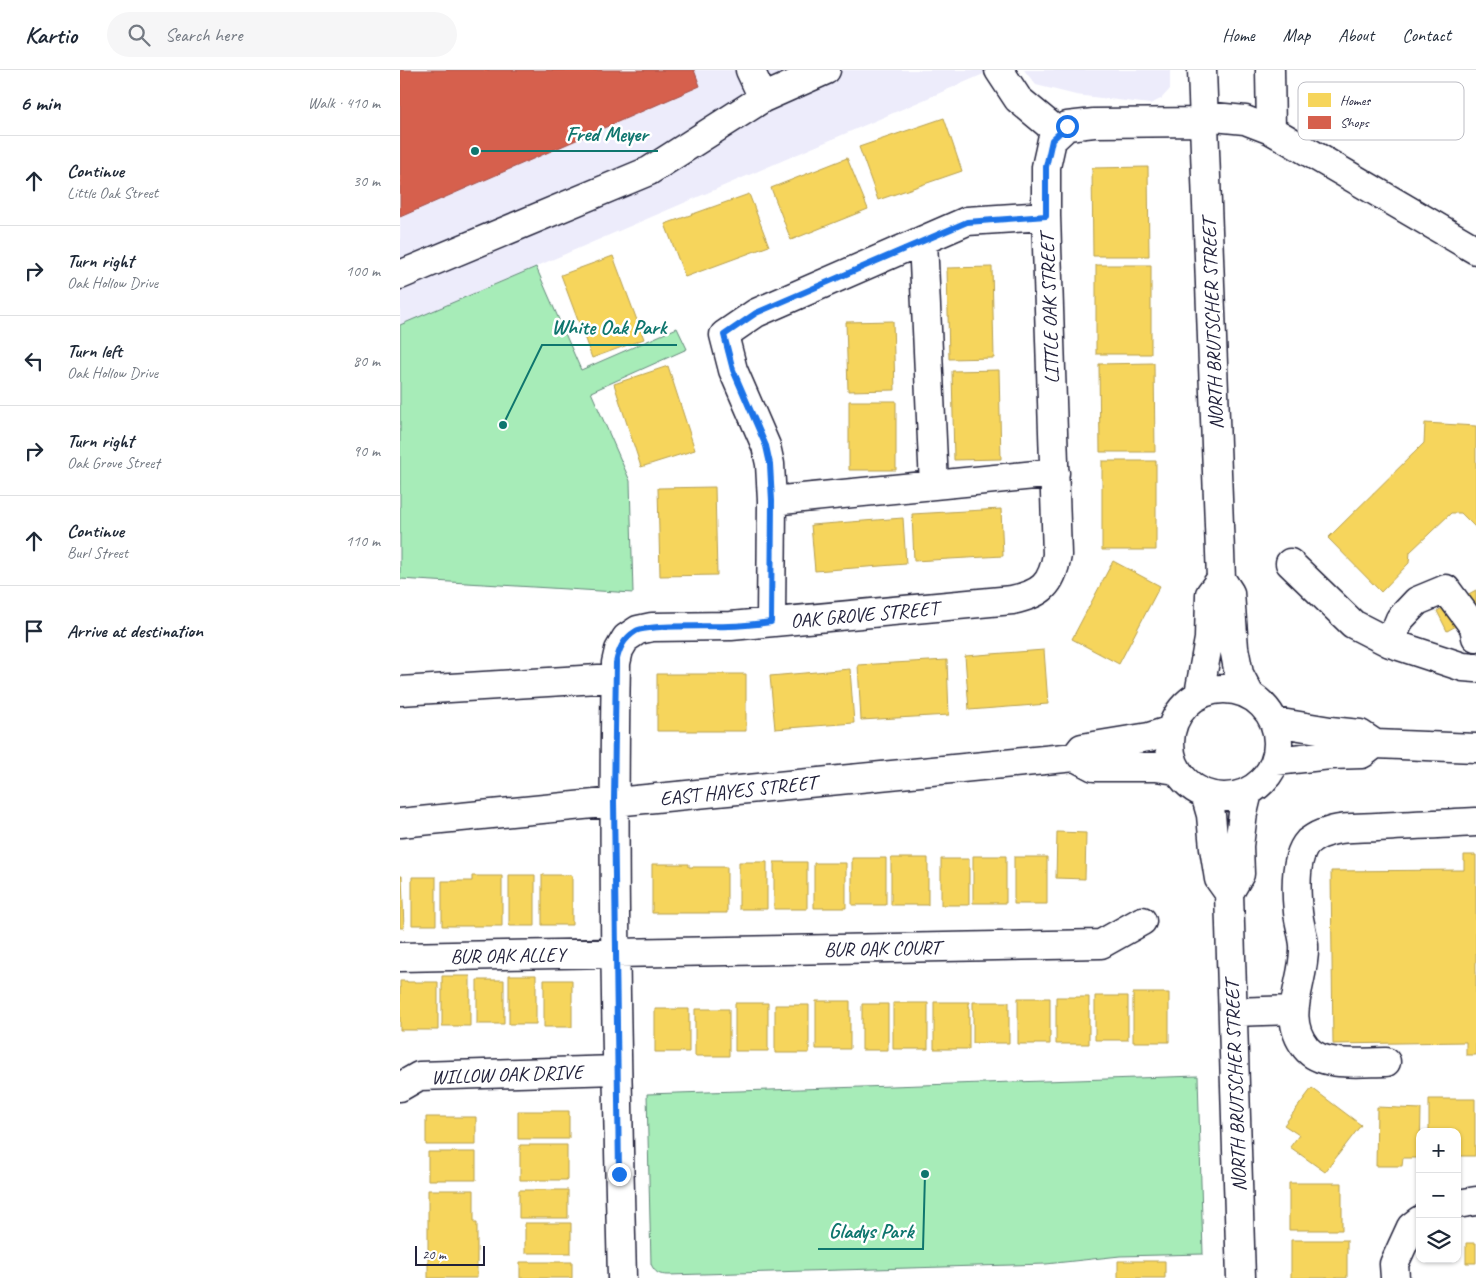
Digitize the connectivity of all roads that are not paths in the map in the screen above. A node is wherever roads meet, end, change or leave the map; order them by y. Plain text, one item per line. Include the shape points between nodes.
1 (750, 70) edge
2 (826, 70) edge
3 (999, 70) edge
4 (1202, 70) edge
5 (1270, 70) edge
6 (763, 98) junction
7 (1204, 119) junction
8 (1271, 130) junction
9 (1059, 133) junction
10 (1046, 216) junction
11 (923, 240) junction
12 (1476, 250) edge
13 (400, 275) edge
14 (1055, 473) junction
15 (934, 485) junction
16 (772, 501) junction
17 (1290, 563) dead end
18 (1221, 579) junction
19 (1031, 596) joint
20 (771, 622) junction
21 (1476, 637) edge
22 (1390, 643) junction
23 (1476, 668) edge
24 (615, 678) junction
25 (400, 691) edge
26 (1199, 694) junction
27 (1250, 694) junction
28 (1275, 722) junction
29 (1171, 730) junction
30 (1375, 744) junction
31 (1476, 748) edge
32 (1075, 757) junction
33 (1276, 761) junction
34 (1176, 770) junction
35 (1248, 792) junction
36 (1205, 794) junction
37 (614, 802) junction
38 (1476, 822) edge
39 (400, 823) edge
40 (1229, 894) junction
41 (1142, 921) dead end
42 (615, 953) junction
43 (400, 957) edge
44 (1294, 1010) junction
45 (1233, 1012) junction
46 (1386, 1062) dead end
47 (617, 1070) junction
48 (400, 1087) edge
49 (1476, 1200) edge
50 (1461, 1203) edge
51 (1416, 1223) edge
52 (622, 1278) edge
53 (1241, 1278) edge
54 (1395, 1278) edge

1 - 6 street
2 - 6 street
3 - 9 street via 1018,99
4 - 7 street, NORTH BRUTSCHER STREET
5 - 8 street
6 - 13 street via 649,171
7 - 8 street via 1245,120
7 - 9 street via 1094,123 1067,126
7 - 18 street, NORTH BRUTSCHER STREET
8 - 12 street
9 - 10 street, LITTLE OAK STREET via 1052,140 1046,167
10 - 11 street via 967,222
10 - 14 street, LITTLE OAK STREET
11 - 15 street
11 - 16 street via 756,313 724,335 733,370 766,446
14 - 15 street
14 - 19 street, LITTLE OAK STREET via 1055,570 1046,585
15 - 16 street
16 - 20 street
17 - 22 street via 1353,624
18 - 26 street, NORTH BRUTSCHER STREET via 1210,594 1209,639
18 - 27 street, NORTH BRUTSCHER STREET via 1230,593 1239,674
19 - 20 street, OAK GROVE STREET
20 - 24 street, OAK GROVE STREET via 638,630 626,638 619,650
21 - 22 street via 1474,627 1446,589 1417,601 1400,618
22 - 23 street via 1463,667
24 - 25 street
24 - 37 street, OAK GROVE STREET
26 - 27 street via 1209,690 1233,689
26 - 29 street via 1178,714
27 - 28 street
28 - 30 street via 1360,734
28 - 33 street via 1279,744
29 - 32 street, EAST HAYES STREET via 1082,748
29 - 34 street via 1170,749
30 - 31 street
30 - 33 street via 1362,754
32 - 34 street, EAST HAYES STREET via 1094,767
32 - 37 street, EAST HAYES STREET
33 - 35 street via 1264,781
34 - 36 street
35 - 36 street via 1219,797
35 - 40 street, NORTH BRUTSCHER STREET via 1239,846 1240,874
36 - 40 street, NORTH BRUTSCHER STREET via 1211,815 1219,879
37 - 39 street, EAST HAYES STREET
37 - 42 street, OAK GROVE STREET
38 - 44 street via 1349,828 1325,832 1309,842 1299,856 1297,878 1304,945
40 - 45 street, NORTH BRUTSCHER STREET
41 - 42 street, BUR OAK COURT via 1100,944
42 - 43 street, BUR OAK ALLEY
42 - 47 street, OAK GROVE STREET
44 - 45 street
44 - 46 street via 1295,1029 1307,1049 1323,1059
45 - 53 street, NORTH BRUTSCHER STREET
47 - 48 street, WILLOW OAK DRIVE via 420,1076
47 - 52 street, OAK GROVE STREET
49 - 50 street
51 - 54 street via 1411,1227 1394,1264

